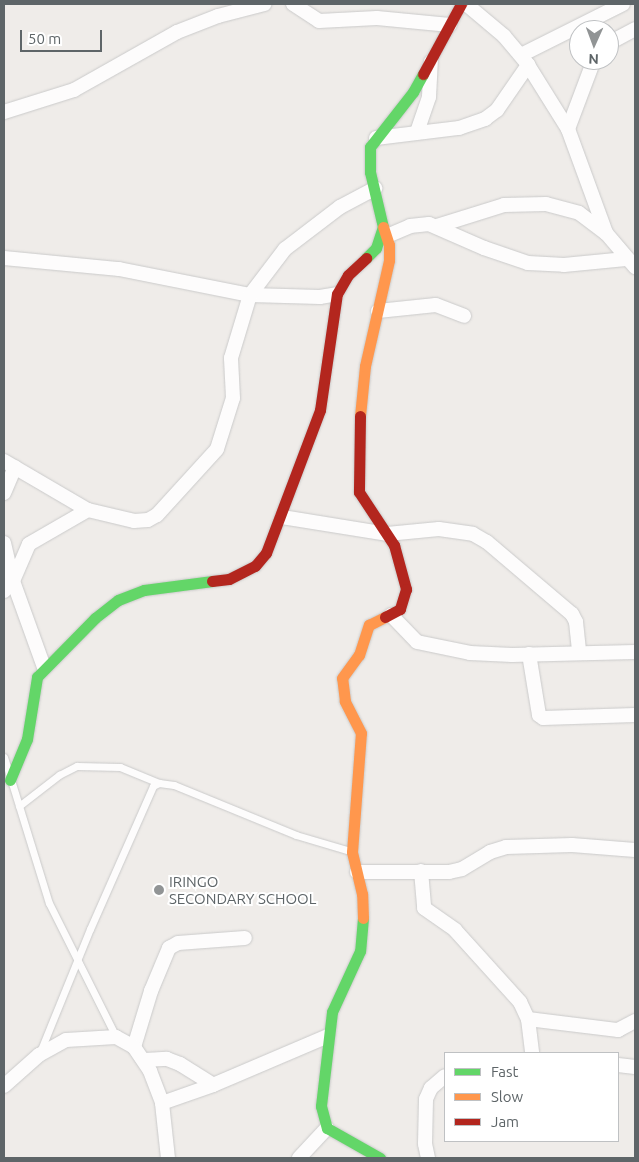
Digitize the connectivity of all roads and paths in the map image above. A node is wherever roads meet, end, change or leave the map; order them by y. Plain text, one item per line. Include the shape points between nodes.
1 (264, 4) edge
2 (293, 4) edge
3 (461, 4) edge
4 (466, 4) edge
5 (623, 4) edge
6 (450, 25) junction
7 (635, 29) edge
8 (619, 38) edge
9 (525, 60) junction
10 (431, 62) junction
11 (590, 70) edge
12 (4, 112) edge
13 (568, 129) junction
14 (418, 132) junction
15 (376, 138) junction
16 (375, 188) junction
17 (437, 226) junction
18 (385, 232) junction
19 (606, 232) junction
20 (4, 258) edge
21 (631, 263) edge
22 (337, 294) junction
23 (250, 295) junction
24 (378, 311) junction
25 (464, 316) dead end
26 (10, 464) edge
27 (4, 493) edge
28 (88, 510) junction
29 (282, 517) junction
30 (387, 534) junction
31 (4, 542) edge
32 (8, 586) edge
33 (391, 615) junction
34 (579, 651) junction
35 (635, 652) edge
36 (529, 654) junction
37 (44, 667) junction
38 (635, 715) edge
39 (4, 757) edge
40 (10, 780) junction
41 (159, 783) junction
42 (19, 806) junction
43 (635, 850) edge
44 (352, 852) junction
45 (357, 872) junction
46 (421, 872) junction
47 (245, 938) dead end
48 (78, 964) junction
49 (528, 1019) junction
50 (635, 1021) edge
51 (328, 1036) junction
52 (116, 1037) junction
53 (134, 1047) junction
54 (532, 1052) edge
55 (39, 1055) junction
56 (144, 1060) junction
57 (619, 1065) edge
58 (635, 1067) edge
59 (444, 1077) edge
60 (213, 1085) junction
61 (4, 1086) edge
62 (162, 1103) junction
63 (327, 1128) junction
64 (171, 1155) edge
65 (300, 1158) edge
66 (380, 1158) edge
67 (429, 1158) edge

1 - 12 street via 177,32 74,90
2 - 6 street via 319,21 377,18
3 - 6 street
4 - 9 street
5 - 9 street
6 - 10 street
7 - 8 street
9 - 13 street
9 - 14 street via 497,110 485,119 459,128
10 - 14 street via 429,97
10 - 15 street via 413,92
11 - 13 street
13 - 19 street
14 - 15 street
15 - 16 street via 368,158
16 - 18 street
16 - 23 street via 340,207 285,249
17 - 18 street via 419,224
17 - 19 street via 504,205 546,204 579,213
17 - 21 street via 484,248 528,262 564,265
18 - 22 street via 376,248 348,275
18 - 24 street via 389,260
19 - 21 street
20 - 23 street via 119,269
22 - 23 street
22 - 29 street via 320,410
23 - 28 street via 231,358 231,407 222,438 209,460 157,515 148,520 134,521
24 - 25 street via 436,305
24 - 30 street via 361,396 359,492
26 - 27 street
26 - 28 street
28 - 32 street via 29,544
29 - 30 street
29 - 37 street via 266,553 255,566 229,580 165,585 118,600
30 - 33 street via 399,558 406,590 400,609
30 - 34 street via 455,529 487,542 572,614
31 - 32 street
32 - 37 street
33 - 36 street via 417,642 485,654
33 - 44 street via 369,625 359,655 342,678 345,700 361,733
34 - 35 street
34 - 36 street
36 - 38 street via 543,718
37 - 40 street via 33,692 27,739
39 - 40 lane
40 - 42 lane
41 - 42 lane via 120,767 77,766 59,775
41 - 44 lane via 174,785 287,831
41 - 48 lane via 153,786 144,804
42 - 48 lane via 49,903
43 - 46 street via 572,845 506,847 490,852 462,869
44 - 45 street
45 - 46 street
45 - 51 street via 364,931 360,951 332,1012
46 - 49 street via 424,908 469,945 520,1002
47 - 53 street via 178,943 169,948
48 - 52 lane
48 - 55 lane
49 - 50 street via 618,1030
49 - 54 street
51 - 60 street
51 - 63 street via 321,1106
52 - 53 street
52 - 55 street via 66,1040
53 - 56 street
55 - 61 street
56 - 60 street via 173,1061
56 - 62 street
57 - 58 street
59 - 67 street via 431,1088 426,1098 425,1144
60 - 62 street
62 - 64 street
63 - 65 street
63 - 66 street

